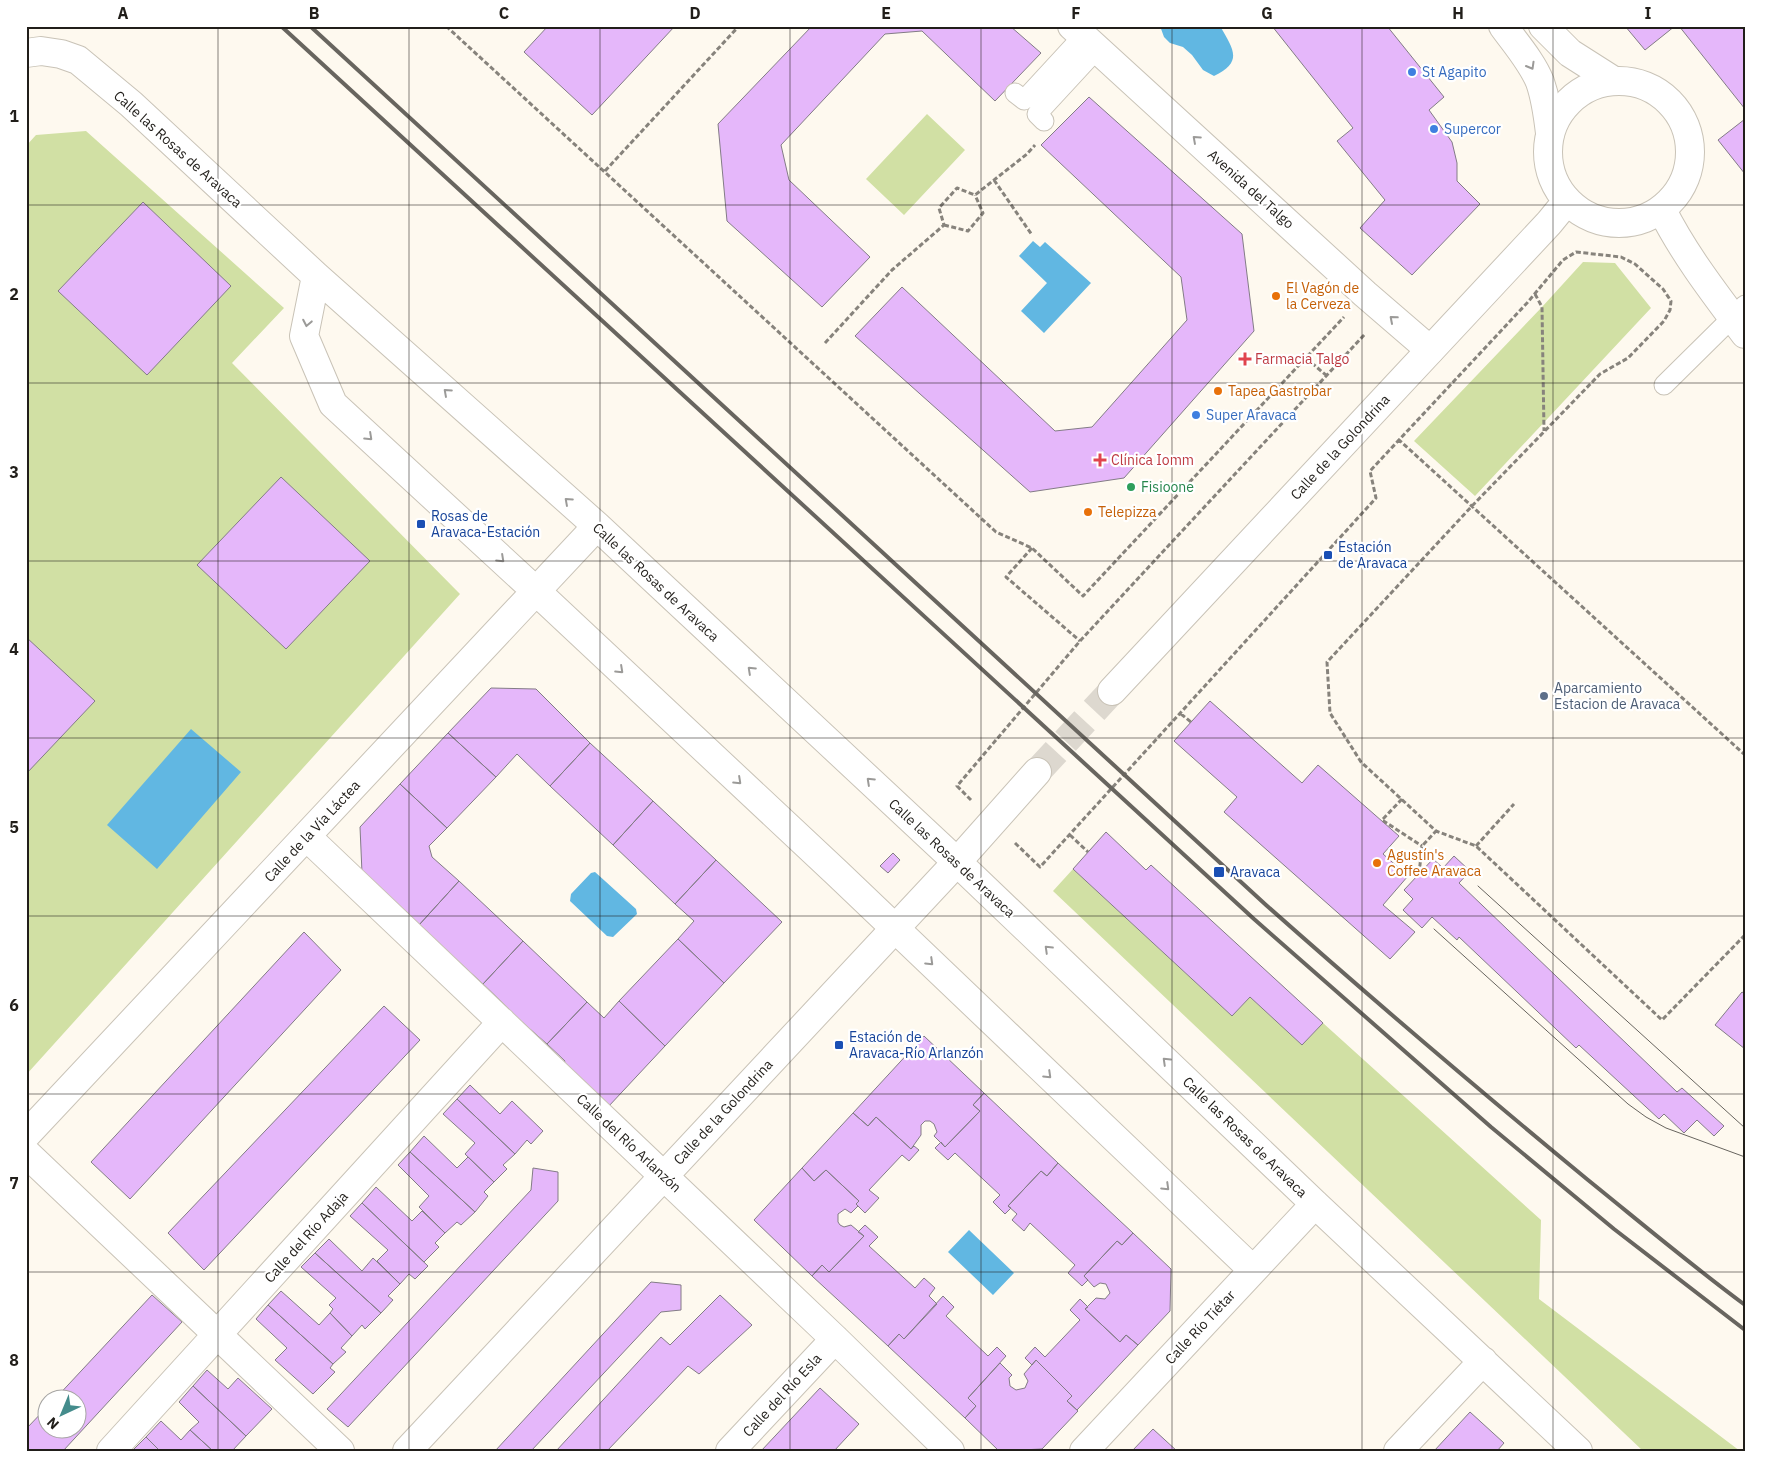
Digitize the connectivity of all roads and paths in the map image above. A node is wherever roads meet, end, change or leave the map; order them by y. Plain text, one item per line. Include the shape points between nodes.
1 (446, 26) edge
2 (739, 26) edge
3 (1503, 26) edge
4 (1543, 26) edge
5 (1084, 37) edge
6 (26, 54) edge
7 (1614, 80) junction
8 (1015, 93) dead end
9 (1044, 121) dead end
10 (1550, 133) junction
11 (1039, 141) dead end
12 (604, 171) junction
13 (994, 180) junction
14 (975, 195) junction
15 (1567, 202) junction
16 (1662, 210) junction
17 (944, 225) junction
18 (1032, 234) dead end
19 (316, 276) junction
20 (1365, 294) junction
21 (1535, 294) junction
22 (1385, 312) junction
23 (1740, 319) edge
24 (825, 343) dead end
25 (1430, 350) junction
26 (1306, 358) junction
27 (1327, 376) junction
28 (1664, 385) dead end
29 (1544, 432) junction
30 (1398, 439) junction
31 (1472, 506) junction
32 (597, 526) junction
33 (1032, 548) junction
34 (537, 592) junction
35 (1080, 641) junction
36 (1112, 691) tunnel mouth
37 (1181, 714) junction
38 (1191, 722) dead end
39 (1745, 755) edge
40 (1037, 772) tunnel mouth
41 (957, 786) dead end
42 (1402, 799) junction
43 (1514, 804) dead end
44 (1436, 831) junction
45 (1070, 835) junction
46 (307, 837) junction
47 (1422, 846) junction
48 (1476, 846) junction
49 (1088, 852) dead end
50 (957, 862) junction
51 (1040, 867) dead end
52 (1419, 874) dead end
53 (895, 929) junction
54 (1745, 935) edge
55 (502, 1022) junction
56 (26, 1135) edge
57 (26, 1153) edge
58 (664, 1176) junction
59 (1315, 1204) junction
60 (1253, 1270) junction
61 (217, 1334) junction
62 (835, 1339) junction
63 (1482, 1361) junction
64 (111, 1451) edge
65 (340, 1451) edge
66 (407, 1451) edge
67 (730, 1451) edge
68 (950, 1451) edge
69 (1084, 1451) edge
70 (1398, 1451) edge
71 (1578, 1451) edge

1 - 12 path
2 - 12 path
3 -> 10 street via 1539,81
4 - 7 street via 1570,53
5 - 8 lane via 1024,100
5 - 9 lane via 1037,114
20 -> 5 street, Avenida del Talgo
6 - 19 street, Calle las Rosas de Aravaca via 41,51 78,60 131,104
7 - 10 street via 1593,85 1574,96 1559,112
7 - 16 street via 1639,83 1661,94 1678,112 1688,134 1690,158 1684,182
10 - 15 street via 1551,172
11 - 13 path
12 - 33 path via 996,532
13 - 14 path
13 - 18 path
14 - 17 path via 958,188 939,208
14 - 17 path via 983,213 968,231
15 - 16 street via 1591,217 1611,223 1632,222
15 - 25 street, Calle de la Golondrina
16 - 23 street via 1694,264
17 - 24 path via 892,270
32 -> 19 street, Calle las Rosas de Aravaca
19 -> 34 street via 304,336 333,404
20 - 22 street, Avenida del Talgo
20 - 26 path
21 - 29 path via 1542,307
21 - 29 path via 1563,260 1576,252 1628,260 1663,289 1671,301 1664,321 1628,358 1600,374
21 - 30 path
25 -> 22 street, Avenida del Talgo
22 - 27 path
23 - 28 lane
25 - 36 street, Calle de la Golondrina
26 - 27 path
26 - 33 path via 1083,596
27 - 35 path
29 - 31 path
30 - 31 path
30 - 37 path via 1370,471 1376,498
31 - 39 path
31 - 42 path via 1327,662 1330,713 1362,762
32 - 34 street, Calle de la Vía Láctea
50 -> 32 street, Calle las Rosas de Aravaca
33 - 35 path via 1006,577
34 - 46 street, Calle de la Vía Láctea
34 -> 53 street
35 - 41 path
37 - 38 path
37 - 45 path
40 - 50 street, Calle de la Golondrina
42 - 44 path
42 - 47 path via 1382,820
43 - 48 path
44 - 47 path
44 - 48 path
45 - 49 path
45 - 51 path
46 - 55 street, Calle del Río Arlanzón
46 - 56 street, Calle de la Vía Láctea
47 - 52 path
48 - 54 path via 1662,1020
50 - 53 street, Calle de la Golondrina
59 -> 50 street, Calle las Rosas de Aravaca
53 - 58 street, Calle de la Golondrina
53 -> 60 street
55 - 58 street, Calle del Río Arlanzón
55 - 61 street, Calle del Río Adaja
57 - 61 street
58 - 62 street, Calle del Río Arlanzón
58 - 66 street, Calle de la Golondrina
59 - 60 street, Calle Río Tiétar
59 - 63 street, Calle las Rosas de Aravaca
60 - 69 street, Calle Río Tiétar
61 - 64 street, Calle del Río Adaja
61 - 65 street
62 - 67 street, Calle del Río Esla
62 - 68 street, Calle del Río Arlanzón
63 - 70 street
63 - 71 street, Calle las Rosas de Aravaca

